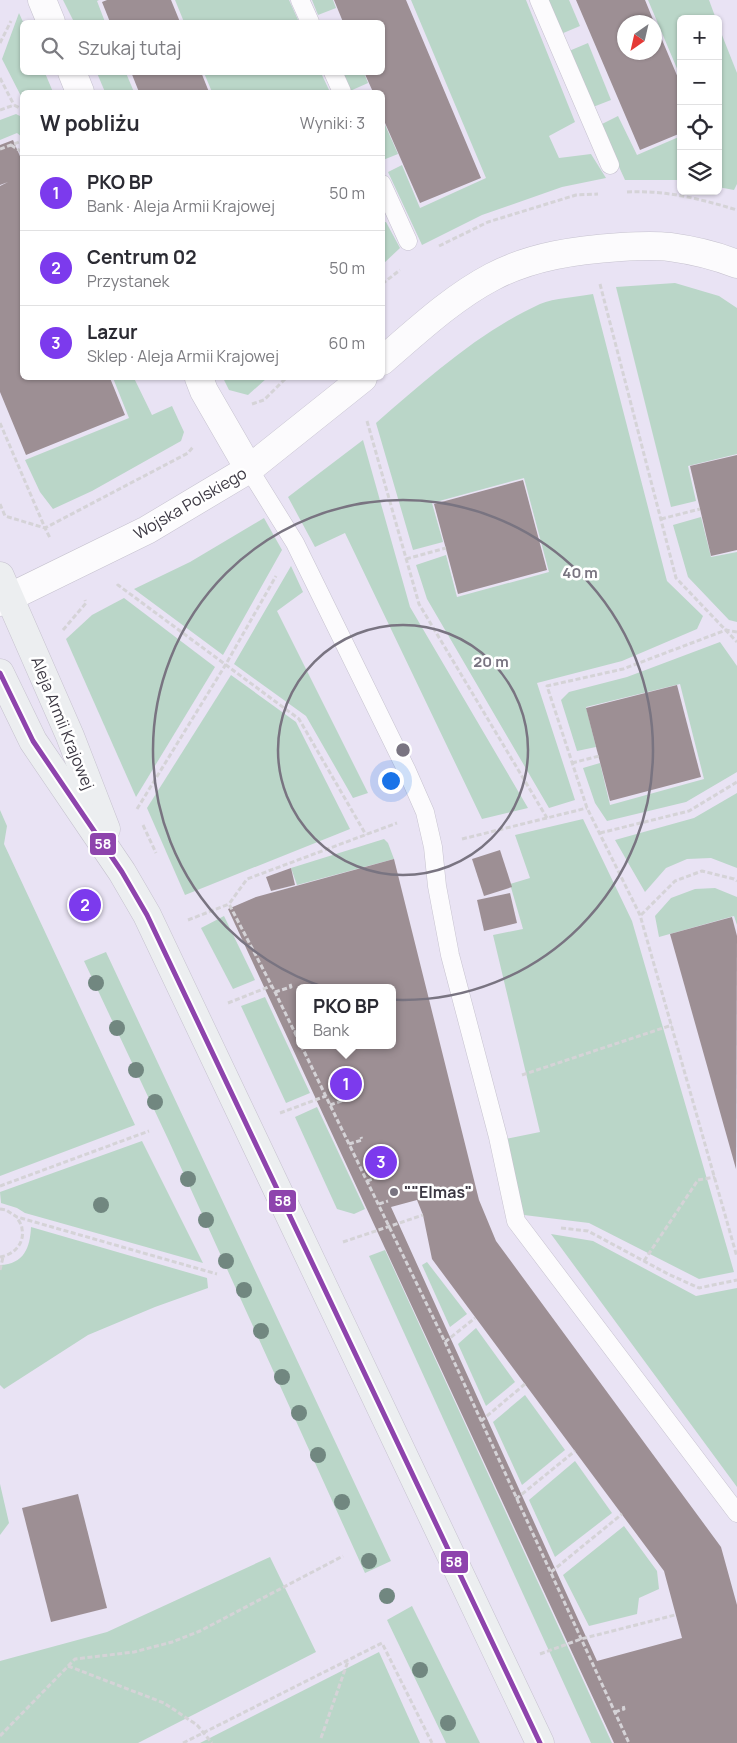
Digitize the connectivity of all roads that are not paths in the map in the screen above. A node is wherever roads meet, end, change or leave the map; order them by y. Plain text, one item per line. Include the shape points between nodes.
1 (42, 0) edge
2 (300, 0) edge
3 (539, 0) edge
4 (50, 20) edge
5 (309, 20) edge
6 (73, 75) edge
7 (334, 75) edge
8 (79, 90) edge
9 (341, 90) edge
10 (610, 165) dead end
11 (385, 191) edge
12 (408, 241) dead end
13 (737, 264) edge
14 (385, 357) edge
15 (199, 380) edge
16 (360, 380) edge
17 (249, 469) junction
18 (3, 592) edge
19 (0, 673) edge
20 (122, 872) junction
21 (737, 1513) edge
22 (540, 1743) edge

1 - 4 street
2 - 5 lane
3 - 10 lane
6 - 8 street
7 - 9 lane
11 - 12 lane
13 - 14 street via 670,247 636,246 554,254 498,274 474,288
15 - 17 street
16 - 17 street, Wojska Polskiego
17 - 18 street, Wojska Polskiego via 147,530 70,567
17 - 21 lane via 295,543 425,812 450,955 498,1137 516,1221
18 - 20 street, Aleja Armii Krajowej via 70,736
19 - 20 street, Aleja Armii Krajowej via 34,741
20 - 22 street, Aleja Armii Krajowej via 147,915

